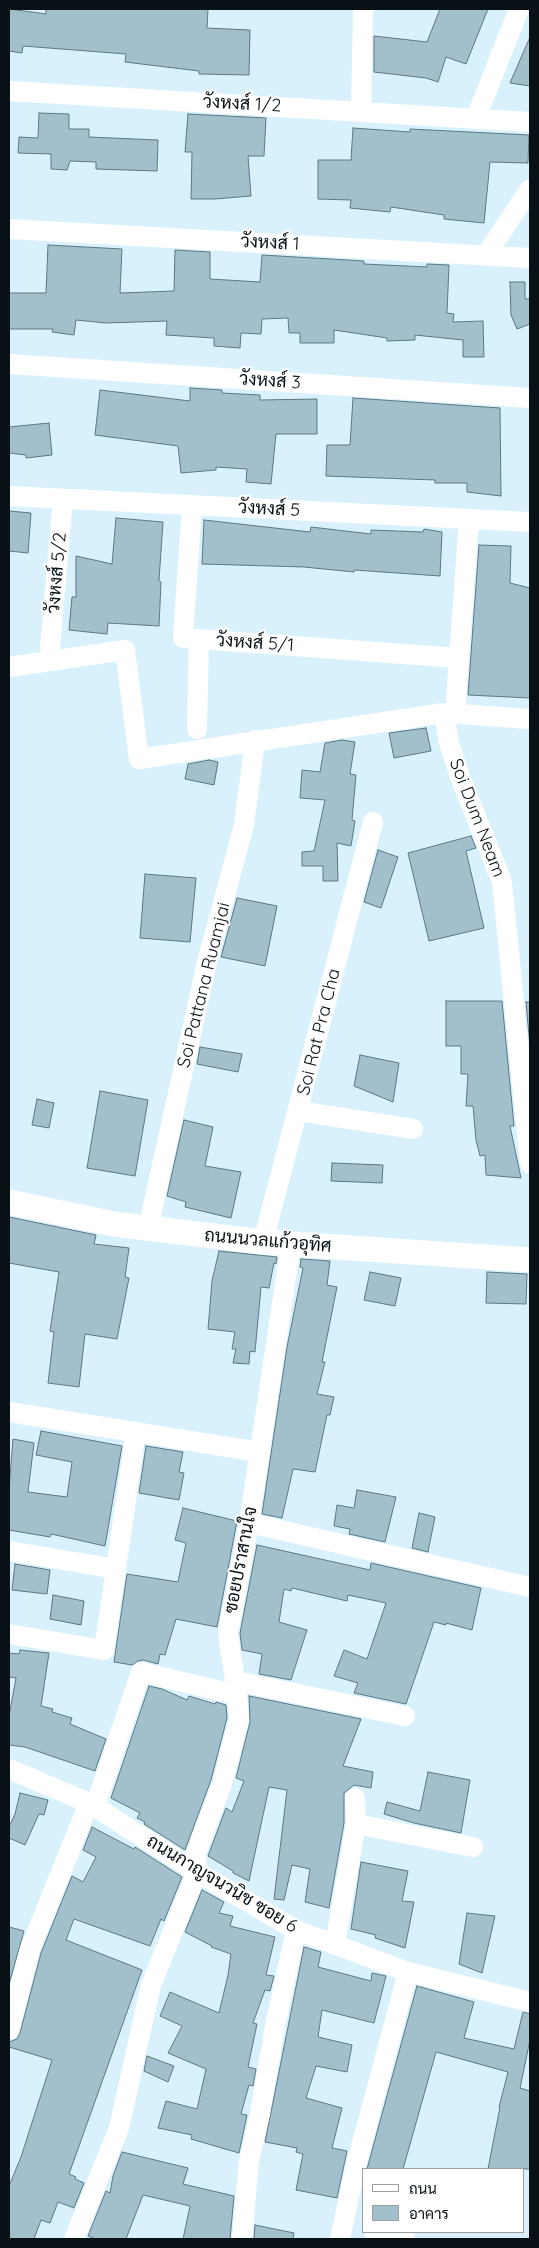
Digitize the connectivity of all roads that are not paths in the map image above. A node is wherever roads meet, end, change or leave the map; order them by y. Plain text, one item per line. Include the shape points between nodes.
1 (363, 9) edge
2 (519, 9) edge
3 (9, 91) edge
4 (361, 111) junction
5 (476, 118) junction
6 (530, 122) edge
7 (530, 189) edge
8 (9, 229) edge
9 (486, 256) junction
10 (530, 258) edge
11 (9, 364) edge
12 (530, 398) edge
13 (9, 496) edge
14 (64, 499) junction
15 (192, 506) junction
16 (469, 519) junction
17 (530, 522) edge
18 (199, 639) junction
19 (50, 647) dead end
20 (459, 658) junction
21 (9, 667) edge
22 (450, 707) junction
23 (530, 719) edge
24 (198, 729) dead end
25 (255, 740) junction
26 (373, 822) dead end
27 (525, 1058) edge
28 (299, 1111) junction
29 (413, 1129) dead end
30 (530, 1162) edge
31 (9, 1202) edge
32 (148, 1229) junction
33 (263, 1242) junction
34 (291, 1244) junction
35 (530, 1260) edge
36 (9, 1412) edge
37 (136, 1432) junction
38 (260, 1452) junction
39 (249, 1523) junction
40 (9, 1551) edge
41 (116, 1569) junction
42 (530, 1587) edge
43 (9, 1634) edge
44 (236, 1688) junction
45 (405, 1716) dead end
46 (10, 1775) edge
47 (355, 1798) dead end
48 (92, 1805) junction
49 (356, 1824) junction
50 (473, 1847) dead end
51 (197, 1872) junction
52 (296, 1930) junction
53 (335, 1944) junction
54 (408, 1972) junction
55 (530, 2002) edge
56 (9, 2030) edge
57 (362, 2229) edge
58 (341, 2232) edge
59 (378, 2233) edge
60 (74, 2239) edge
61 (242, 2239) edge
62 (405, 2239) edge

1 - 4 street
2 - 5 street
3 - 4 street, วังหงส์ 1/2
4 - 5 street, วังหงส์ 1/2
5 - 6 street, วังหงส์ 1/2
7 - 9 street
8 - 9 street, วังหงส์ 1
9 - 10 street, วังหงส์ 1
11 - 12 street, วังหงส์ 3
13 - 14 street, วังหงส์ 5
14 - 15 street, วังหงส์ 5
14 - 19 street, วังหงส์ 5/2
15 - 16 street, วังหงส์ 5
15 - 18 street, วังหงส์ 5/1 via 183,638
16 - 17 street, วังหงส์ 5
16 - 20 street
18 - 20 street, วังหงส์ 5/1
18 - 24 street
20 - 22 street
21 - 25 street via 125,650 139,759
22 - 23 street
22 - 25 street
22 - 27 street, Soi Dum Neam via 449,743 502,882
25 - 32 street, Soi Pattana Ruamjai via 244,825 207,962
26 - 28 street, Soi Rat Pra Cha
27 - 30 street, Soi Dum Neam
28 - 29 street
28 - 33 street, Soi Rat Pra Cha
31 - 32 street, ถนนนวลแก้วอุทิศ
32 - 33 street, ถนนนวลแก้วอุทิศ
33 - 34 street, ถนนนวลแก้วอุทิศ
34 - 35 street, ถนนนวลแก้วอุทิศ
34 - 38 street, ซอยปราสานใจ
36 - 37 street
37 - 38 street
37 - 41 street
38 - 39 street, ซอยปราสานใจ
39 - 42 street
39 - 44 street, ซอยปราสานใจ via 228,1633
40 - 41 street
41 - 43 street via 104,1650
44 - 45 street
44 - 48 street via 140,1672
44 - 51 street, ซอยปราสานใจ via 239,1719 222,1784 196,1852
46 - 48 street, ถนนกาญจนวนิช ซอย 6
47 - 49 street
48 - 51 street, ถนนกาญจนวนิช ซอย 6
48 - 56 street via 30,1949
49 - 50 street
49 - 53 street
51 - 52 street, ถนนกาญจนวนิช ซอย 6
51 - 60 street via 150,1985 119,2128
52 - 53 street, ถนนกาญจนวนิช ซอย 6
52 - 61 street via 249,2161
53 - 54 street, ถนนกาญจนวนิช ซอย 6
54 - 55 street, ถนนกาญจนวนิช ซอย 6
54 - 58 street
57 - 58 street
59 - 62 street

